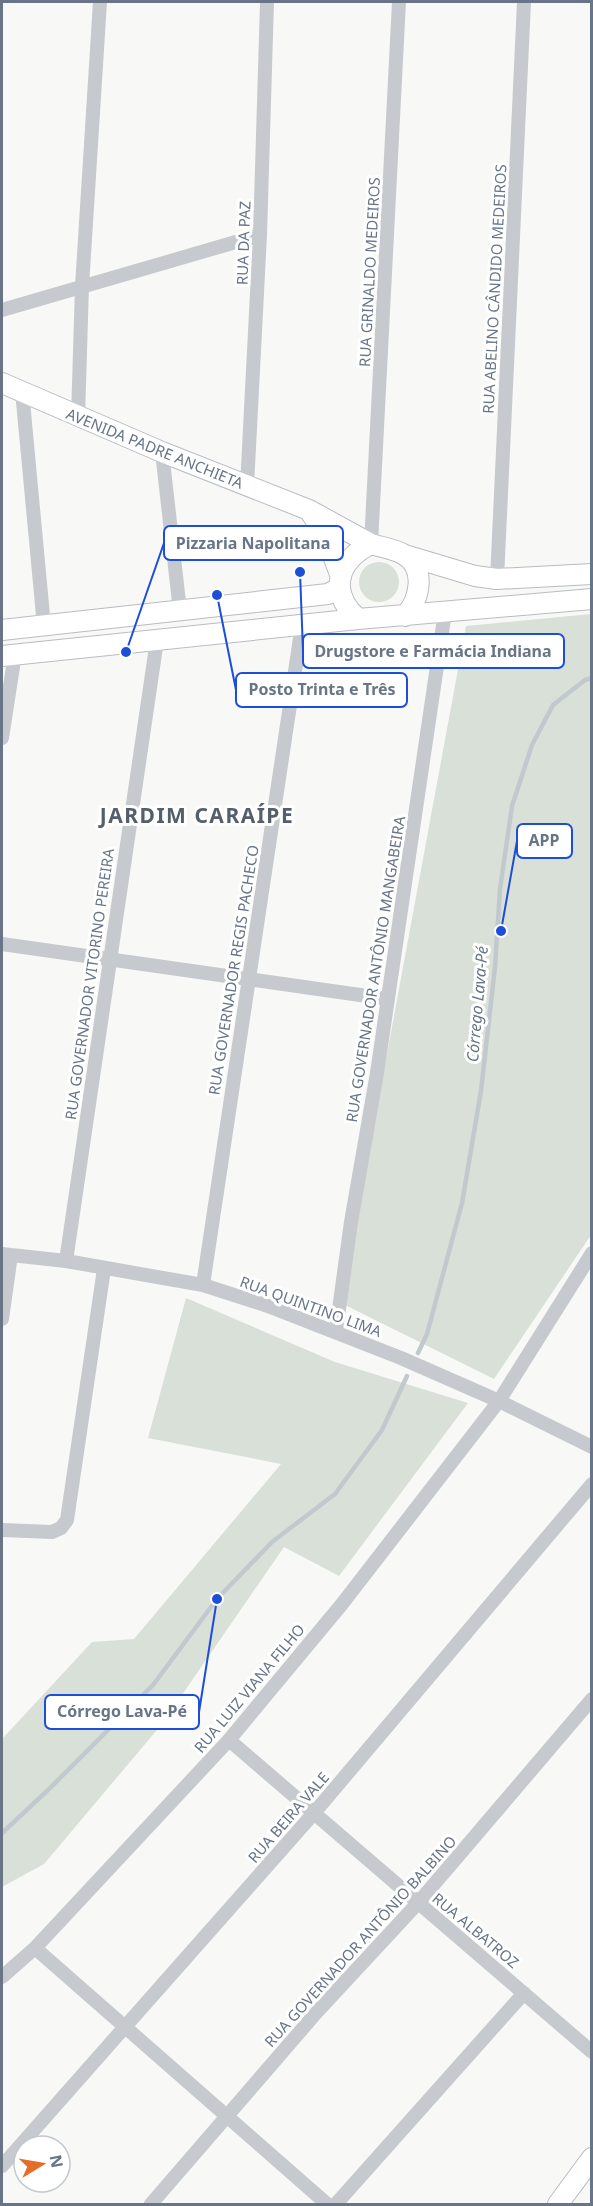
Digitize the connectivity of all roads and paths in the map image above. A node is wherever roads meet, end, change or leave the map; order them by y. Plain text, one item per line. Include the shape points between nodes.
1 (99, 2) edge
2 (267, 2) edge
3 (399, 2) edge
4 (524, 2) edge
5 (260, 235) junction
6 (82, 286) junction
7 (2, 310) edge
8 (2, 383) edge
9 (22, 391) junction
10 (78, 417) junction
11 (162, 452) junction
12 (247, 486) junction
13 (309, 510) junction
14 (371, 544) junction
15 (405, 555) junction
16 (591, 574) edge
17 (497, 579) junction
18 (340, 583) junction
19 (591, 599) edge
20 (180, 611) junction
21 (445, 612) junction
22 (405, 616) junction
23 (358, 620) junction
24 (302, 625) junction
25 (44, 626) junction
26 (2, 630) edge
27 (157, 640) junction
28 (8, 655) edge
29 (2, 738) edge
30 (2, 944) edge
31 (110, 960) junction
32 (249, 979) junction
33 (387, 999) junction
34 (591, 1253) edge
35 (6, 1255) edge
36 (66, 1262) junction
37 (104, 1269) junction
38 (203, 1285) junction
39 (2, 1319) edge
40 (336, 1331) junction
41 (499, 1401) junction
42 (591, 1447) edge
43 (591, 1484) edge
44 (2, 1530) edge
45 (591, 1699) edge
46 (229, 1740) junction
47 (314, 1813) junction
48 (418, 1903) junction
49 (35, 1948) junction
50 (2, 1977) edge
51 (524, 1993) junction
52 (125, 2027) junction
53 (591, 2052) edge
54 (227, 2118) junction
55 (591, 2158) edge
56 (2, 2166) edge
57 (151, 2205) edge
58 (327, 2205) edge
59 (336, 2205) edge
60 (558, 2205) edge

1 - 6 street
2 - 5 street, RUA DA PAZ
3 - 14 street, RUA GRINALDO MEDEIROS
4 - 17 street, RUA ABELINO CÂNDIDO MEDEIROS
5 - 6 street
5 - 12 street, RUA DA PAZ
6 - 7 street
6 - 10 street
8 - 9 street, AVENIDA PADRE ANCHIETA
9 - 10 street, AVENIDA PADRE ANCHIETA
9 - 25 street
10 - 11 street, AVENIDA PADRE ANCHIETA
11 - 12 street, AVENIDA PADRE ANCHIETA
11 - 20 street
12 - 13 street, AVENIDA PADRE ANCHIETA
13 - 14 street, AVENIDA PADRE ANCHIETA
13 - 18 street via 326,537
14 - 15 street, AVENIDA PADRE ANCHIETA
14 - 18 street via 350,558
15 - 17 street, AVENIDA PADRE ANCHIETA
15 - 22 street via 414,565 419,588 412,609
16 - 17 street, AVENIDA PADRE ANCHIETA
18 - 20 street via 327,594
18 - 23 street via 343,604
19 - 21 street
20 - 25 street
21 - 22 street
21 - 33 street, RUA GOVERNADOR ANTÔNIO MANGABEIRA
22 - 23 street
23 - 24 street
24 - 27 street
24 - 32 street, RUA GOVERNADOR REGIS PACHECO
25 - 26 street
27 - 28 street
27 - 31 street, RUA GOVERNADOR VITORINO PEREIRA
28 - 29 street
30 - 31 street
31 - 32 street
31 - 36 street, RUA GOVERNADOR VITORINO PEREIRA
32 - 33 street
32 - 38 street, RUA GOVERNADOR REGIS PACHECO
33 - 40 street, RUA GOVERNADOR ANTÔNIO MANGABEIRA
34 - 41 street, RUA LUIZ VIANA FILHO
35 - 36 street, RUA QUINTINO LIMA
35 - 39 street
36 - 37 street, RUA QUINTINO LIMA
37 - 38 street, RUA QUINTINO LIMA
37 - 44 street via 67,1520 52,1532
38 - 40 street, RUA QUINTINO LIMA
40 - 41 street, RUA QUINTINO LIMA
41 - 42 street, RUA QUINTINO LIMA
41 - 46 street, RUA LUIZ VIANA FILHO via 342,1604
43 - 47 street, RUA BEIRA VALE
45 - 48 street, RUA GOVERNADOR ANTÔNIO BALBINO
46 - 47 street, RUA ALBATROZ
46 - 49 street, RUA LUIZ VIANA FILHO
47 - 48 street, RUA ALBATROZ
47 - 52 street, RUA BEIRA VALE
48 - 51 street, RUA ALBATROZ
48 - 54 street, RUA GOVERNADOR ANTÔNIO BALBINO via 316,2013
49 - 50 street, RUA LUIZ VIANA FILHO
49 - 52 street
51 - 53 street, RUA ALBATROZ
51 - 59 street
52 - 54 street
52 - 56 street, RUA BEIRA VALE
54 - 57 street, RUA GOVERNADOR ANTÔNIO BALBINO
54 - 58 street
55 - 60 street

